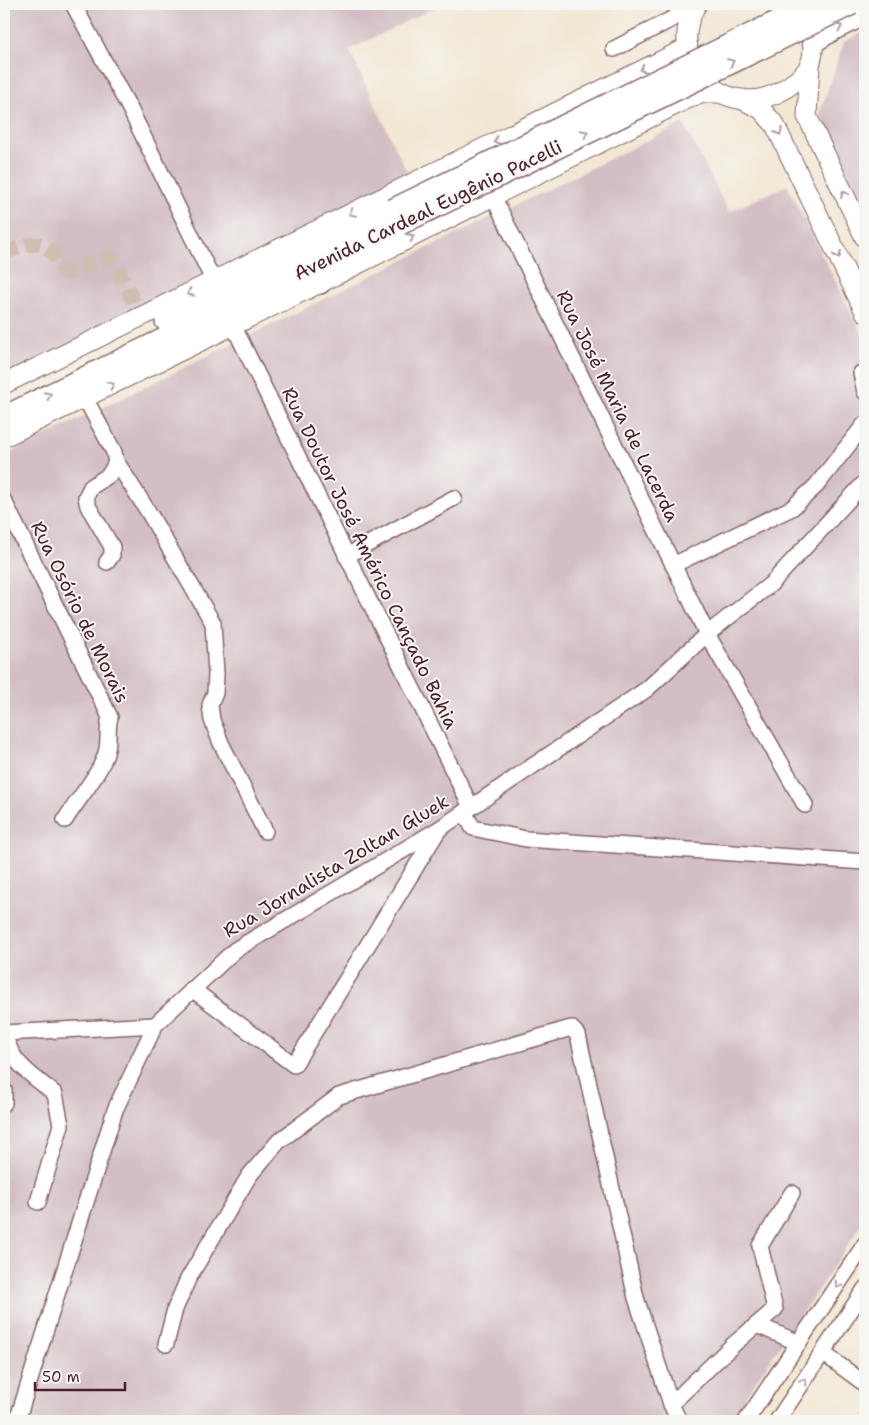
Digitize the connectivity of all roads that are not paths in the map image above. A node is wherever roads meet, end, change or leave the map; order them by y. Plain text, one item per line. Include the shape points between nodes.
1 (73, 4) edge
2 (803, 4) edge
3 (813, 4) edge
4 (852, 4) edge
5 (696, 6) edge
6 (865, 14) edge
7 (814, 42) junction
8 (687, 48) junction
9 (614, 49) dead end
10 (810, 66) junction
11 (718, 92) junction
12 (743, 100) junction
13 (493, 196) junction
14 (396, 217) junction
15 (865, 238) edge
16 (286, 262) junction
17 (214, 282) junction
18 (320, 283) junction
19 (865, 312) edge
20 (234, 325) junction
21 (182, 330) junction
22 (861, 373) dead end
23 (4, 384) edge
24 (865, 392) edge
25 (85, 398) junction
26 (4, 400) edge
27 (4, 417) edge
28 (865, 424) edge
29 (4, 437) edge
30 (116, 461) junction
31 (865, 482) edge
32 (454, 498) dead end
33 (4, 501) edge
34 (346, 556) junction
35 (107, 562) dead end
36 (673, 565) junction
37 (707, 634) junction
38 (805, 805) dead end
39 (468, 810) junction
40 (65, 820) dead end
41 (439, 828) junction
42 (265, 831) dead end
43 (865, 862) edge
44 (192, 989) junction
45 (155, 1025) junction
46 (5, 1040) edge
47 (4, 1090) edge
48 (4, 1103) edge
49 (792, 1193) dead end
50 (38, 1202) dead end
51 (865, 1244) edge
52 (865, 1289) edge
53 (757, 1325) junction
54 (799, 1343) junction
55 (166, 1344) dead end
56 (823, 1354) junction
57 (865, 1384) edge
58 (671, 1404) junction
59 (17, 1421) edge
60 (679, 1421) edge
61 (746, 1421) edge
62 (777, 1421) edge

1 - 17 street via 130,109
2 - 7 main road via 812,24
3 - 14 highway, Avenida Cardeal Eugênio Pacelli, bridge
14 -> 4 highway, Avenida Cardeal Eugênio Pacelli, bridge
5 - 8 main road via 686,30
5 - 9 street
7 -> 6 highway
7 - 10 main road
8 - 11 main road via 693,66
8 -> 17 main road, Avenida Cardeal Eugênio Pacelli
10 - 12 main road via 782,92 763,100
15 -> 10 main road via 807,116
11 - 12 main road
11 - 13 main road, Avenida Cardeal Eugênio Pacelli via 693,96
12 -> 19 main road via 761,109 775,125
18 -> 13 main road, Avenida Cardeal Eugênio Pacelli
13 - 36 street, Rua José Maria de Lacerda
14 - 16 highway, Avenida Cardeal Eugênio Pacelli
14 - 21 highway, Avenida Cardeal Eugênio Pacelli
16 - 17 highway
16 - 26 highway, Avenida Cardeal Eugênio Pacelli
17 -> 23 main road, Avenida Cardeal Eugênio Pacelli via 140,314
18 - 20 main road, Avenida Cardeal Eugênio Pacelli
18 - 21 highway via 308,284 196,328
25 -> 20 main road, Avenida Cardeal Eugênio Pacelli
20 - 34 street, Rua Doutor José Américo Cançado Bahia
27 -> 21 highway, Avenida Cardeal Eugênio Pacelli
22 - 24 street
25 - 29 main road, Avenida Cardeal Eugênio Pacelli
25 - 30 street
28 - 36 street via 816,486 792,508
30 - 35 street via 109,475 91,487 86,497 112,548
30 - 42 street via 213,623 216,674 215,693 210,705 212,720 220,743
31 - 37 street, Rua Jornalista Zoltan Gluek via 770,584
32 - 34 street
33 - 40 street, Rua Osório de Morais via 110,717 106,730 108,748 100,767
34 - 39 street, Rua Doutor José Américo Cançado Bahia
36 - 37 street, Rua José Maria de Lacerda
37 - 38 street, Rua José Maria de Lacerda
37 - 39 street, Rua Jornalista Zoltan Gluek via 647,689
39 - 41 street, Rua Jornalista Zoltan Gluek
39 - 43 street, Rua Doutor José Américo Cançado Bahia via 473,828 526,839
41 - 44 street, Rua Jornalista Zoltan Gluek via 235,950
41 - 44 street via 294,1064
44 - 45 street, Rua Jornalista Zoltan Gluek
45 - 46 street
45 - 59 street, Rua Jornalista Zoltan Gluek via 115,1110
46 - 50 street via 18,1064 56,1094 60,1125
47 - 48 street
49 - 53 street via 760,1246 775,1310
51 -> 54 street
52 - 56 street
53 - 54 street
53 - 58 street
54 - 61 street
55 - 58 street via 188,1279 249,1176 278,1142 339,1096 571,1028 578,1035 636,1298
56 - 57 street
62 -> 56 street
58 - 60 street

